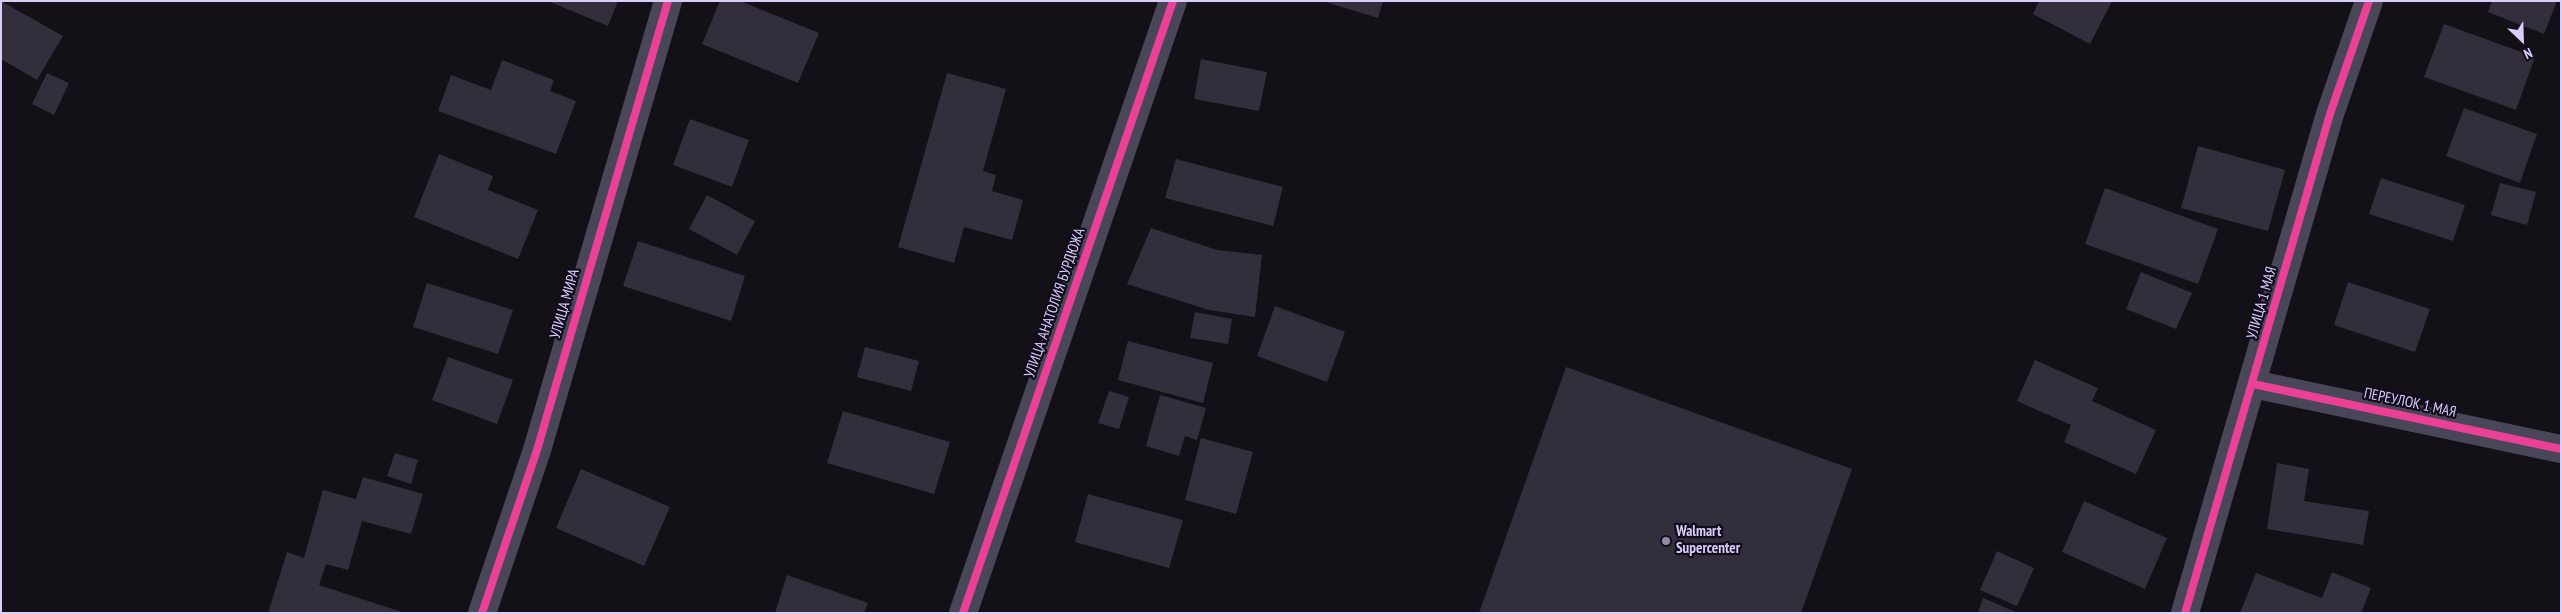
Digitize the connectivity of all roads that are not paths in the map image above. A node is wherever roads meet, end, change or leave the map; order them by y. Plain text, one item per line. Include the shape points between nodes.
1 (668, 1) edge
2 (1173, 1) edge
3 (2369, 1) edge
4 (2253, 384) junction
5 (2561, 449) edge
6 (482, 613) edge
7 (963, 613) edge
8 (2185, 613) edge

1 - 6 street, УЛИЦА МИРА via 537,450
2 - 7 street, УЛИЦА АНАТОЛИЯ БУРДЮЖА
3 - 4 street, УЛИЦА 1 МАЯ via 2330,114
4 - 5 street, ПЕРЕУЛОК 1 МАЯ
4 - 8 street, УЛИЦА 1 МАЯ

